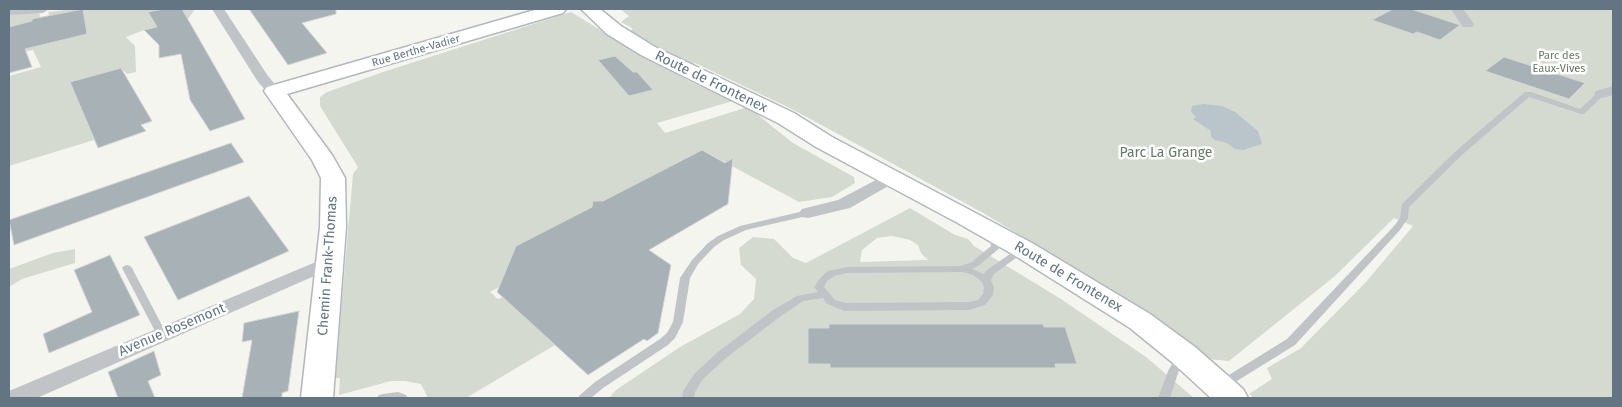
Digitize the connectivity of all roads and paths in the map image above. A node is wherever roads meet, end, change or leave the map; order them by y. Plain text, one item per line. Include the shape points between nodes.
1 (44, 9) edge
2 (218, 9) edge
3 (557, 9) edge
4 (590, 9) edge
5 (1457, 9) edge
6 (9, 11) edge
7 (1468, 24) dead end
8 (274, 91) junction
9 (1607, 92) edge
10 (891, 177) junction
11 (808, 213) joint
12 (992, 232) junction
13 (1022, 249) junction
14 (330, 262) junction
15 (127, 268) dead end
16 (962, 270) junction
17 (986, 280) junction
18 (823, 294) junction
19 (162, 334) junction
20 (1184, 355) junction
21 (1222, 394) edge
22 (15, 398) edge
23 (316, 398) edge
24 (383, 398) edge
25 (402, 398) edge
26 (584, 398) edge
27 (688, 398) edge
28 (1164, 398) edge

1 - 6 street
2 - 8 street
3 - 8 main road, Rue Berthe-Vadier
4 - 10 main road, Route de Frontenex via 628,40 752,100
5 - 7 street
8 - 14 main road, Chemin Frank-Thomas via 324,160 333,178
9 - 21 lane via 1581,112 1528,94 1460,152 1405,206 1404,218 1397,228 1291,342
10 - 11 street via 844,204
10 - 12 main road, Route de Frontenex
11 - 26 lane via 743,228 712,245 685,278 678,322 671,335
12 - 13 main road, Route de Frontenex
12 - 16 lane via 996,247
13 - 17 lane via 990,272
13 - 20 main road, Route de Frontenex via 1140,320
14 - 19 street, Avenue Rosemont
14 - 23 main road, Chemin Frank-Thomas
15 - 19 lane
16 - 17 lane via 976,273
16 - 18 lane via 847,270 824,279 819,287
17 - 18 lane via 988,295 981,303 969,306 845,307 831,302
18 - 27 lane via 801,298 722,355 699,376
19 - 22 street, Avenue Rosemont
20 - 21 main road, Route de Frontenex
20 - 28 lane via 1174,369
24 - 25 lane

